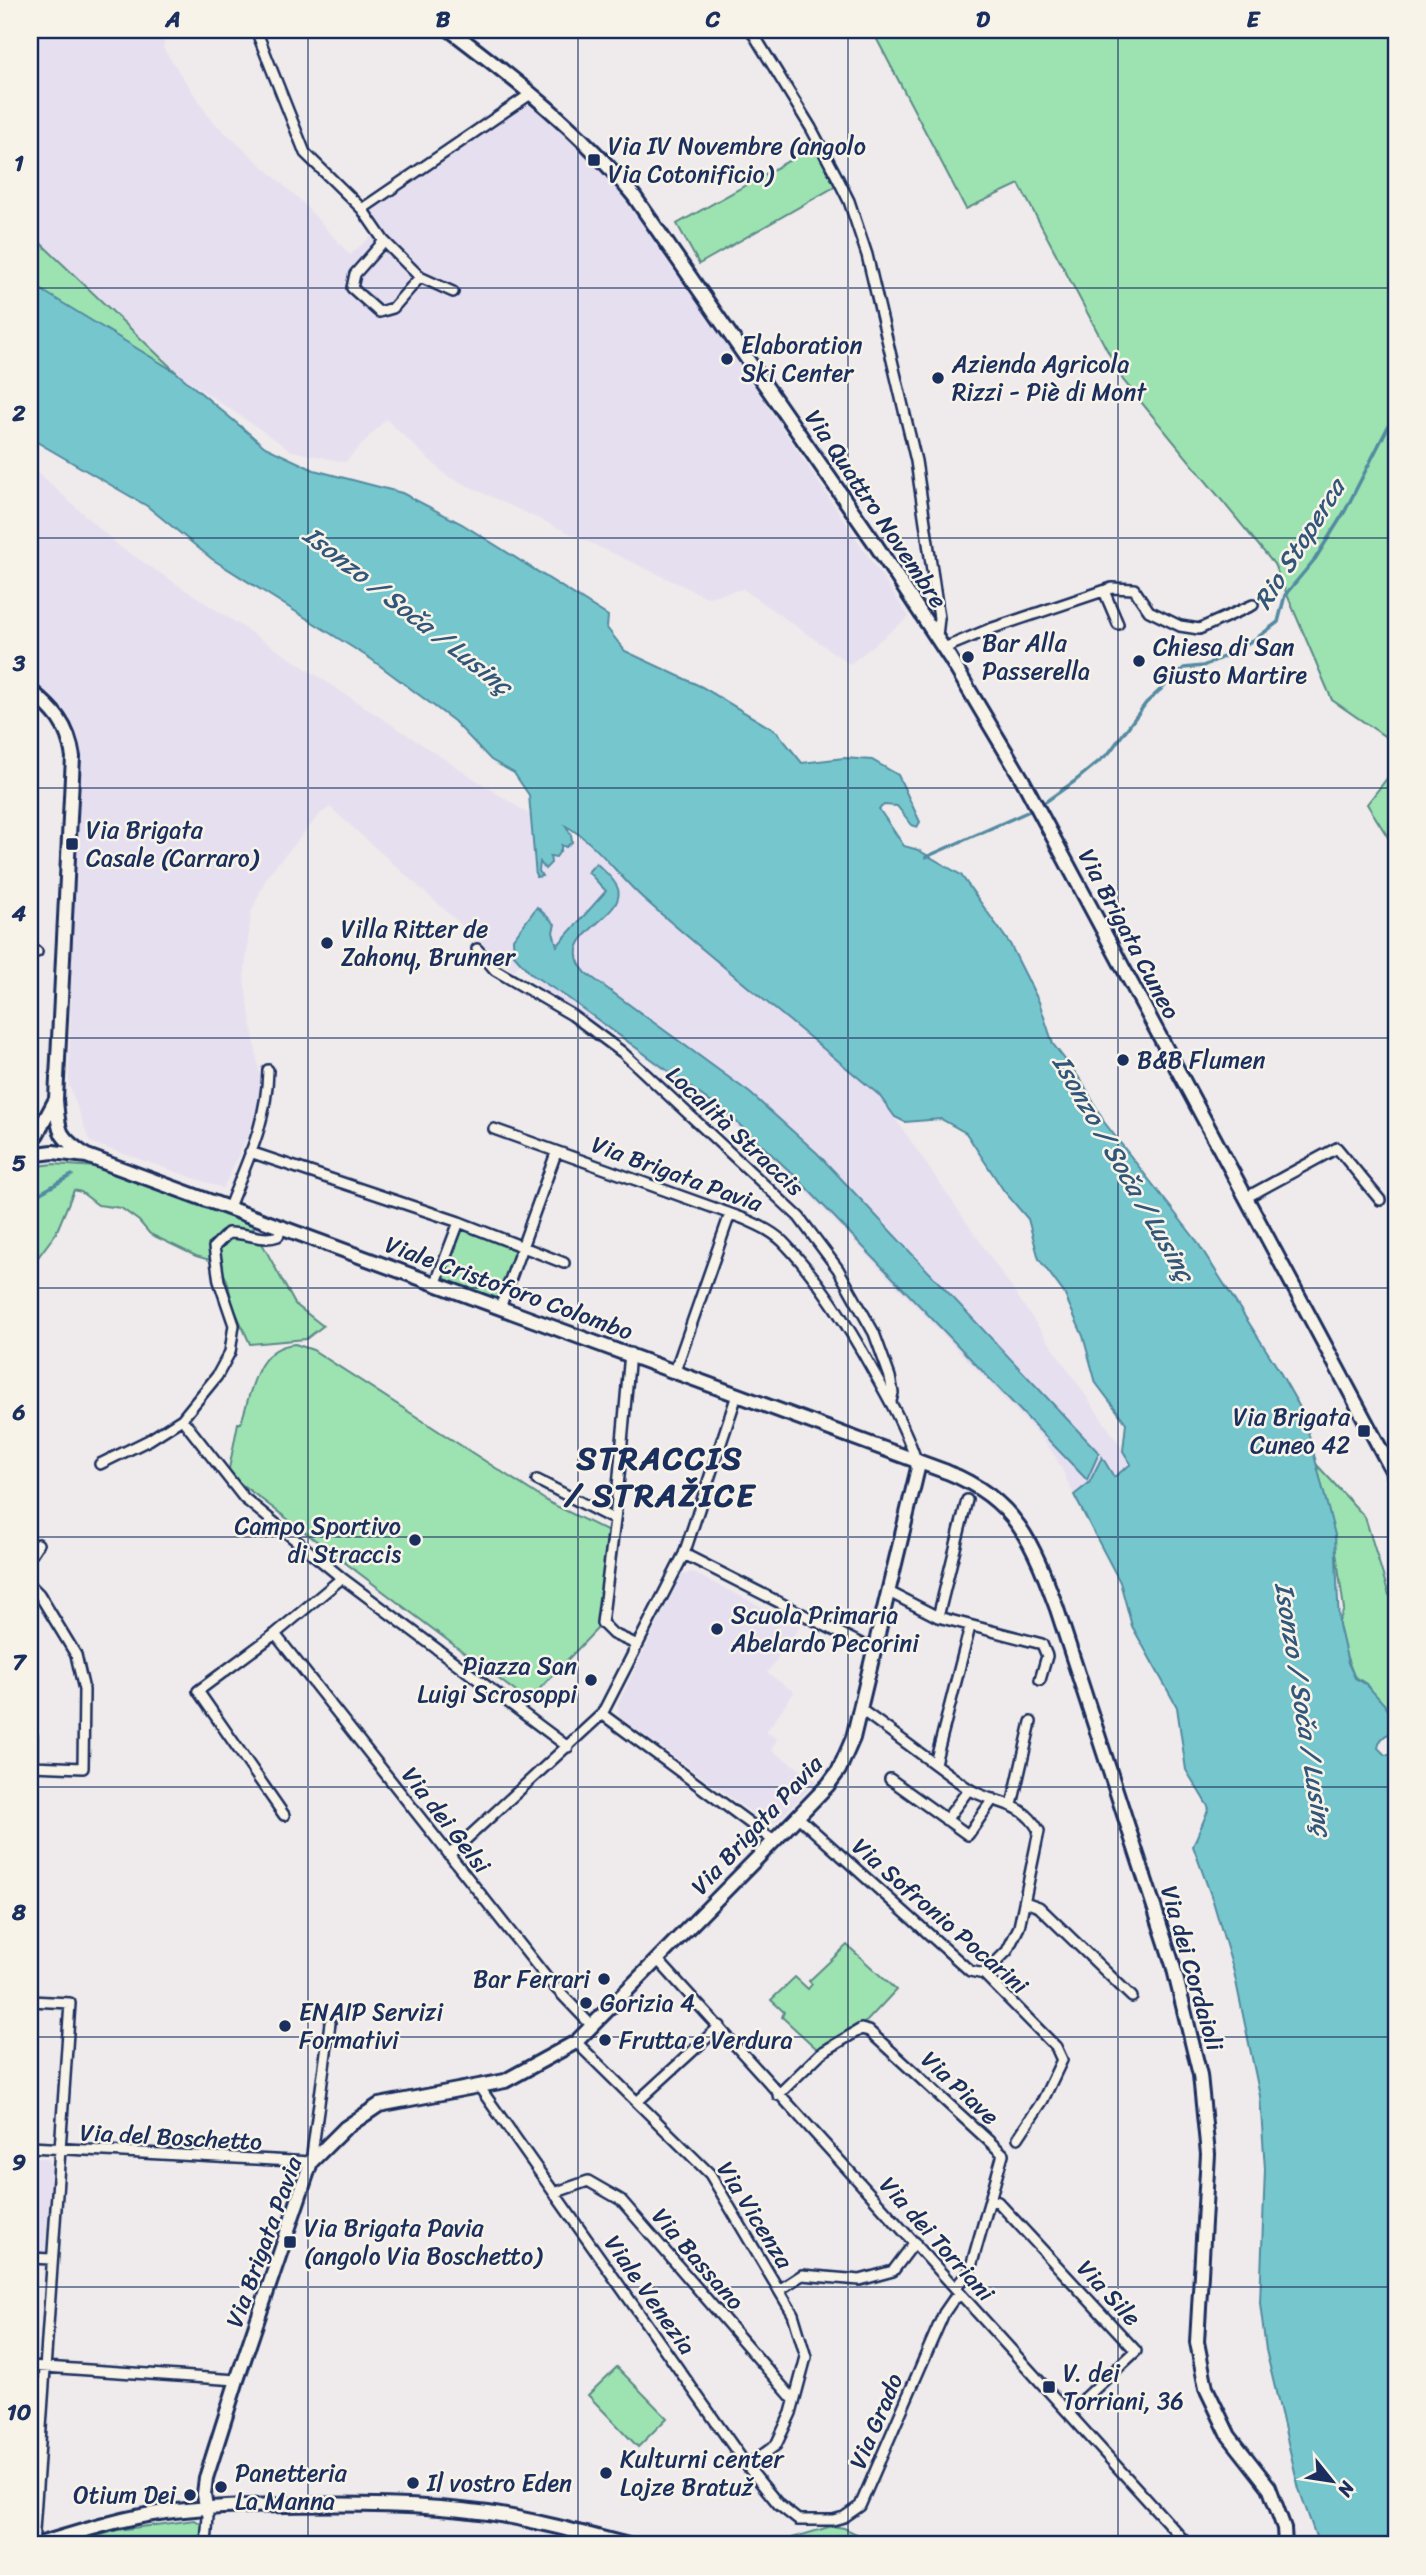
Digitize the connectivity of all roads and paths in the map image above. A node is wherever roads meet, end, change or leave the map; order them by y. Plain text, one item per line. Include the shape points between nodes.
1 (256, 30) edge
2 (450, 30) edge
3 (751, 30) edge
4 (532, 93) junction
5 (362, 209) junction
6 (384, 241) junction
7 (420, 277) junction
8 (453, 292) dead end
9 (1104, 591) junction
10 (1253, 605) dead end
11 (1118, 624) dead end
12 (937, 636) junction
13 (944, 648) junction
14 (30, 690) edge
15 (477, 949) dead end
16 (268, 1070) dead end
17 (56, 1099) junction
18 (494, 1129) dead end
19 (30, 1142) edge
20 (250, 1152) junction
21 (556, 1153) junction
22 (30, 1155) edge
23 (87, 1156) junction
24 (1247, 1197) junction
25 (1380, 1200) dead end
26 (229, 1207) junction
27 (730, 1214) junction
28 (459, 1222) junction
29 (283, 1226) junction
30 (522, 1247) junction
31 (564, 1263) dead end
32 (435, 1285) junction
33 (500, 1308) junction
34 (629, 1353) junction
35 (675, 1371) junction
36 (737, 1395) junction
37 (891, 1401) junction
38 (182, 1419) junction
39 (916, 1460) junction
40 (100, 1464) dead end
41 (1396, 1478) edge
42 (537, 1480) dead end
43 (967, 1500) dead end
44 (615, 1520) junction
45 (38, 1544) dead end
46 (684, 1554) junction
47 (30, 1556) edge
48 (342, 1578) junction
49 (30, 1585) edge
50 (890, 1592) junction
51 (938, 1617) junction
52 (970, 1627) junction
53 (275, 1634) junction
54 (638, 1646) junction
55 (874, 1651) junction
56 (1040, 1680) dead end
57 (860, 1709) junction
58 (602, 1714) junction
59 (1031, 1722) dead end
60 (32, 1736) dead end
61 (568, 1747) junction
62 (935, 1763) junction
63 (890, 1779) dead end
64 (969, 1789) junction
65 (993, 1799) junction
66 (1012, 1804) junction
67 (284, 1815) dead end
68 (797, 1816) junction
69 (946, 1820) junction
70 (774, 1841) junction
71 (449, 1855) junction
72 (1025, 1902) junction
73 (657, 1959) junction
74 (984, 1974) junction
75 (1132, 1997) dead end
76 (30, 2001) edge
77 (330, 2023) dead end
78 (592, 2026) junction
79 (720, 2026) junction
80 (576, 2042) junction
81 (1056, 2047) joint
82 (478, 2085) junction
83 (778, 2095) junction
84 (638, 2102) junction
85 (1018, 2138) dead end
86 (30, 2147) edge
87 (60, 2150) junction
88 (311, 2162) junction
89 (554, 2193) junction
90 (990, 2199) junction
91 (915, 2242) junction
92 (30, 2258) edge
93 (51, 2259) junction
94 (779, 2290) junction
95 (958, 2292) junction
96 (30, 2366) edge
97 (44, 2367) junction
98 (237, 2379) junction
99 (794, 2400) junction
100 (1070, 2412) junction
101 (747, 2466) junction
102 (206, 2507) junction
103 (798, 2520) joint
104 (34, 2545) edge
105 (206, 2545) edge
106 (628, 2545) edge
107 (1188, 2545) edge
108 (1285, 2545) edge

1 - 5 street via 305,153
2 - 4 street, Via Quattro Novembre
3 - 12 street via 849,201 867,255 916,461 939,618
4 - 5 street
4 - 12 street, Via Quattro Novembre via 634,195
5 - 6 street
6 - 7 street
6 - 7 street via 355,274 352,288 379,312 393,308
7 - 8 street
9 - 10 street via 1134,589 1149,611 1199,629
9 - 11 street
9 - 13 street
12 - 13 street, Via Brigata Cuneo
13 - 24 street, Via Brigata Cuneo via 1034,802
14 - 17 street via 53,709 64,726 73,757
15 - 37 street, Località Straccis via 495,970 614,1045 799,1217 838,1269 874,1333 890,1377
16 - 20 street via 263,1119
17 - 19 street
17 - 23 street, Viale Cristoforo Colombo via 64,1139
18 - 21 street, Via Brigata Pavia
20 - 26 street
20 - 28 street
21 - 27 street, Via Brigata Pavia
21 - 30 street
22 - 23 street, Viale Cristoforo Colombo
23 - 26 street, Viale Cristoforo Colombo
24 - 25 street via 1337,1148
24 - 41 street, Via Brigata Cuneo
26 - 29 street, Viale Cristoforo Colombo
27 - 35 street
27 - 37 street, Via Brigata Pavia via 757,1224 786,1244 823,1289
28 - 30 street
28 - 32 street
29 - 32 street, Viale Cristoforo Colombo
29 - 38 street via 278,1237 268,1240 243,1232 228,1233 214,1247 219,1281 234,1325 230,1352
30 - 31 street
30 - 33 street
32 - 33 street, Viale Cristoforo Colombo
33 - 34 street, Viale Cristoforo Colombo
34 - 35 street, Viale Cristoforo Colombo
34 - 44 street
35 - 36 street, Viale Cristoforo Colombo
36 - 39 street, Viale Cristoforo Colombo
36 - 46 street
37 - 39 street, Via Brigata Pavia
38 - 40 street
38 - 48 street via 244,1498
39 - 50 street, Via Brigata Pavia via 918,1468
39 - 108 street, Via dei Cordaioli via 969,1482 1009,1513 1035,1551 1056,1609 1173,1965 1200,2075 1208,2154 1196,2342 1206,2388 1228,2436 1269,2487 1284,2528
42 - 44 street
43 - 51 street
44 - 54 street via 602,1623
45 - 47 street
46 - 54 street
46 - 55 street
48 - 53 street
48 - 61 street
49 - 60 street via 76,1655 84,1690 83,1768 33,1766
50 - 51 street
50 - 55 street, Via Brigata Pavia
51 - 52 street
52 - 56 street via 1042,1644 1047,1656
52 - 62 street
53 - 67 street via 198,1690
53 - 71 street, Via dei Gelsi
54 - 58 street
55 - 57 street, Via Brigata Pavia
57 - 62 street
57 - 68 street, Via Brigata Pavia via 839,1770
58 - 61 street
58 - 70 street
59 - 66 street
61 - 71 street
62 - 64 street
63 - 69 street
64 - 65 street
64 - 69 street
65 - 66 street
65 - 69 street via 968,1835
66 - 72 street via 1039,1831
68 - 70 street, Via Brigata Pavia
68 - 74 street, Via Sofronio Pocarini via 970,1971
70 - 73 street, Via Brigata Pavia
71 - 78 street, Via dei Gelsi via 550,1982
72 - 74 street via 1014,1940
72 - 75 street via 1039,1908
73 - 78 street, Via Brigata Pavia
73 - 79 street, Via dei Torriani
74 - 81 street, Via Sofronio Pocarini
76 - 87 street via 70,2003
77 - 88 street
78 - 80 street, Via Brigata Pavia
79 - 83 street, Via dei Torriani
79 - 84 street
80 - 82 street, Via Brigata Pavia via 505,2081
80 - 84 street, Via Vicenza
81 - 85 street, Via Piave via 1062,2060 1043,2101
82 - 88 street, Via Brigata Pavia via 379,2105 345,2128
82 - 89 street, Viale Venezia
83 - 90 street, Via Piave via 821,2053 861,2029 869,2031 1003,2154
83 - 91 street, Via dei Torriani
84 - 94 street, Via Vicenza via 710,2174
86 - 87 street, Via del Boschetto
87 - 88 street, Via del Boschetto
87 - 93 street
88 - 98 street, Via Brigata Pavia
89 - 99 street, Via Bassano via 588,2181 621,2200
89 - 101 street, Viale Venezia
90 - 95 street, Via Piave via 970,2270
90 - 100 street, Via Sile via 998,2202 1136,2351
91 - 94 street, Via Vicenza via 893,2271 860,2280 802,2275
91 - 95 street, Via dei Torriani
92 - 93 street
93 - 97 street
94 - 99 street, Via Vicenza via 793,2314 806,2357
95 - 100 street, Via dei Torriani
95 - 103 street, Via Grado via 944,2313 860,2506 833,2520
96 - 97 street
97 - 98 street
97 - 104 street
98 - 102 street, Via Brigata Pavia via 206,2477
99 - 101 street, Via Vicenza via 776,2445
100 - 107 street, Via dei Torriani
101 - 103 street, Viale Venezia via 779,2505
102 - 104 street via 112,2522
102 - 105 street
102 - 106 street via 345,2504 488,2513

